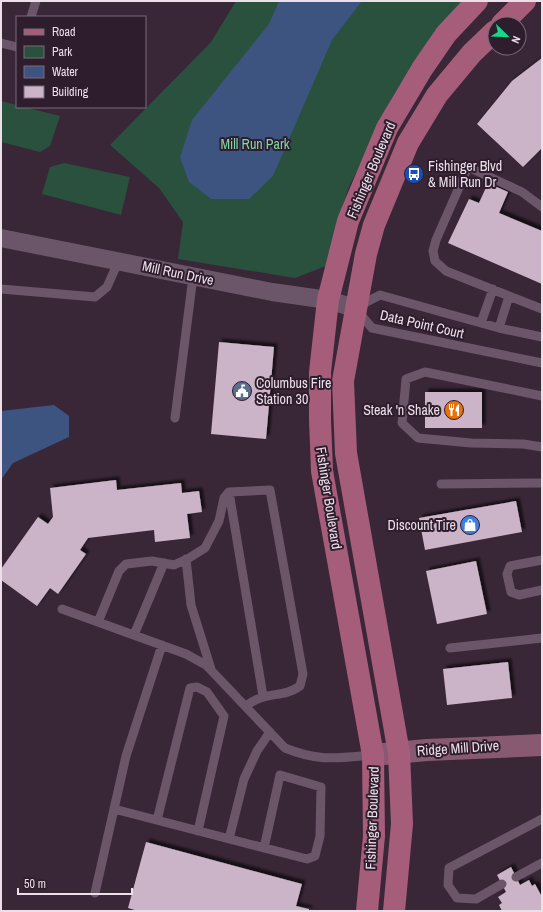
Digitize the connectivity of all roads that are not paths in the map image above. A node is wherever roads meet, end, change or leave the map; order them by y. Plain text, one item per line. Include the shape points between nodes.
1 (36, 1) edge
2 (477, 1) edge
3 (525, 1) edge
4 (31, 16) edge
5 (510, 16) edge
6 (487, 39) edge
7 (1, 43) edge
8 (16, 47) edge
9 (542, 207) edge
10 (1, 238) edge
11 (119, 260) junction
12 (193, 276) junction
13 (1, 289) edge
14 (493, 290) junction
15 (510, 296) junction
16 (328, 300) junction
17 (355, 308) junction
18 (542, 310) edge
19 (481, 323) junction
20 (499, 328) junction
21 (542, 337) edge
22 (542, 363) edge
23 (542, 396) edge
24 (175, 418) dead end
25 (542, 447) edge
26 (542, 483) edge
27 (441, 484) dead end
28 (229, 492) junction
29 (186, 559) junction
30 (542, 560) edge
31 (164, 563) junction
32 (542, 590) edge
33 (62, 609) dead end
34 (98, 622) junction
35 (134, 635) junction
36 (542, 638) edge
37 (162, 645) junction
38 (450, 648) dead end
39 (211, 670) junction
40 (263, 696) junction
41 (246, 706) junction
42 (270, 732) junction
43 (542, 745) edge
44 (399, 753) junction
45 (374, 755) junction
46 (114, 809) junction
47 (542, 819) edge
48 (157, 820) junction
49 (542, 828) edge
50 (198, 831) junction
51 (229, 839) junction
52 (264, 848) junction
53 (542, 863) edge
54 (516, 877) dead end
55 (502, 884) dead end
56 (95, 893) dead end
57 (367, 911) edge
58 (394, 911) edge

1 - 4 lane
2 - 16 main road, Fishinger Boulevard via 446,34 387,128 348,221
3 - 5 main road
6 - 17 main road, Fishinger Boulevard via 437,95 408,144 374,224
7 - 8 lane
9 - 14 lane via 522,192 468,168 436,240 435,261 446,271
10 - 11 street, Mill Run Drive
11 - 12 street, Mill Run Drive
11 - 13 lane via 107,287 95,297
12 - 16 street, Mill Run Drive
12 - 24 lane
14 - 15 lane
14 - 19 lane
15 - 18 lane
15 - 20 lane
16 - 17 street, Mill Run Drive
16 - 45 main road, Fishinger Boulevard via 320,372 322,471
17 - 19 lane, Data Point Court via 380,295
17 - 22 lane, Data Point Court via 372,328
17 - 44 main road, Fishinger Boulevard via 342,381 346,453
19 - 20 lane, Data Point Court
20 - 21 lane, Data Point Court
23 - 25 lane via 425,372 406,379 402,423 418,438
26 - 27 lane
28 - 29 lane via 224,498 219,522 205,548
28 - 40 lane
28 - 40 lane via 270,490 303,674 300,686 291,693
29 - 31 lane via 174,565
29 - 39 lane via 191,605
30 - 32 lane via 510,566 507,574 511,592 519,595
31 - 34 lane via 152,561 126,564 119,571
31 - 35 lane
33 - 34 lane
34 - 35 lane
35 - 37 lane
36 - 38 lane
37 - 39 lane via 186,654
37 - 46 lane via 126,756
39 - 41 lane
40 - 41 lane
41 - 42 lane
42 - 45 lane via 286,748 320,759
42 - 51 lane via 257,751 244,779
43 - 44 main road, Ridge Mill Drive
44 - 45 main road, Ridge Mill Drive
44 - 58 main road, Fishinger Boulevard via 402,824
45 - 57 main road, Fishinger Boulevard via 374,836
46 - 48 lane
46 - 56 lane
47 - 49 lane
47 - 55 lane via 449,868 448,885 457,898 476,899
48 - 50 lane
48 - 50 lane via 190,688 197,686 206,692 224,716
50 - 51 lane
51 - 52 lane
52 - 52 lane via 307,859 315,856 320,836 321,787 280,775
53 - 54 lane

